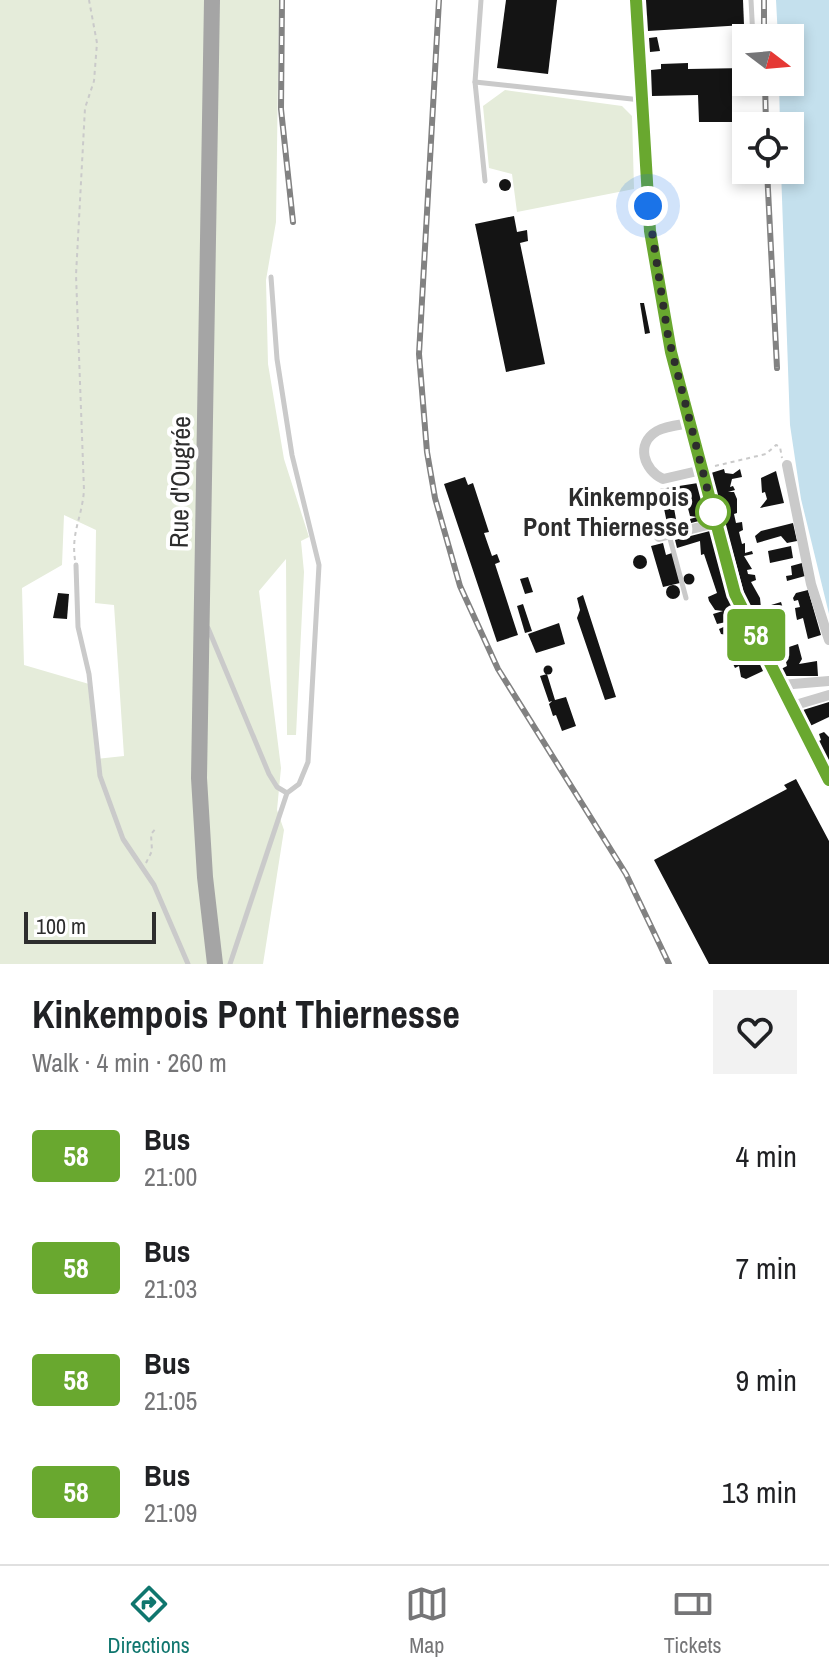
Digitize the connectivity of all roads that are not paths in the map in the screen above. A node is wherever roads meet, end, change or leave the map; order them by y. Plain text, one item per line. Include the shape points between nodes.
1 (212, 0) edge
2 (481, 0) edge
3 (636, 0) edge
4 (751, 0) edge
5 (752, 24) edge
6 (475, 82) junction
7 (642, 100) junction
8 (485, 181) dead end
9 (271, 277) dead end
10 (690, 423) junction
11 (787, 465) road end
12 (702, 470) junction
13 (716, 523) junction
14 (664, 536) joint
15 (76, 565) road end
16 (686, 598) dead end
17 (202, 612) junction
18 (829, 640) edge
19 (829, 681) edge
20 (781, 685) junction
21 (829, 695) edge
22 (792, 706) junction
23 (829, 780) edge
24 (287, 793) junction
25 (188, 964) edge
26 (215, 964) edge
27 (230, 964) edge

1 - 17 main road, Rue d'Ougrée
2 - 6 lane
3 - 7 street
4 - 5 lane
6 - 7 lane
6 - 8 lane
7 - 10 street via 651,242
9 - 24 lane via 292,455 319,565 308,762 299,784
10 - 12 street
10 - 12 street via 651,435 645,460 663,479
11 - 18 street via 811,584
12 - 13 street
13 - 14 street
13 - 20 street via 735,594
14 - 16 lane
15 - 25 lane via 78,627 89,674 98,768 123,839 163,903
17 - 24 lane via 269,774
17 - 26 main road, Rue d'Ougrée via 199,778
19 - 20 street
20 - 22 street
21 - 22 street
22 - 23 street
24 - 27 lane

